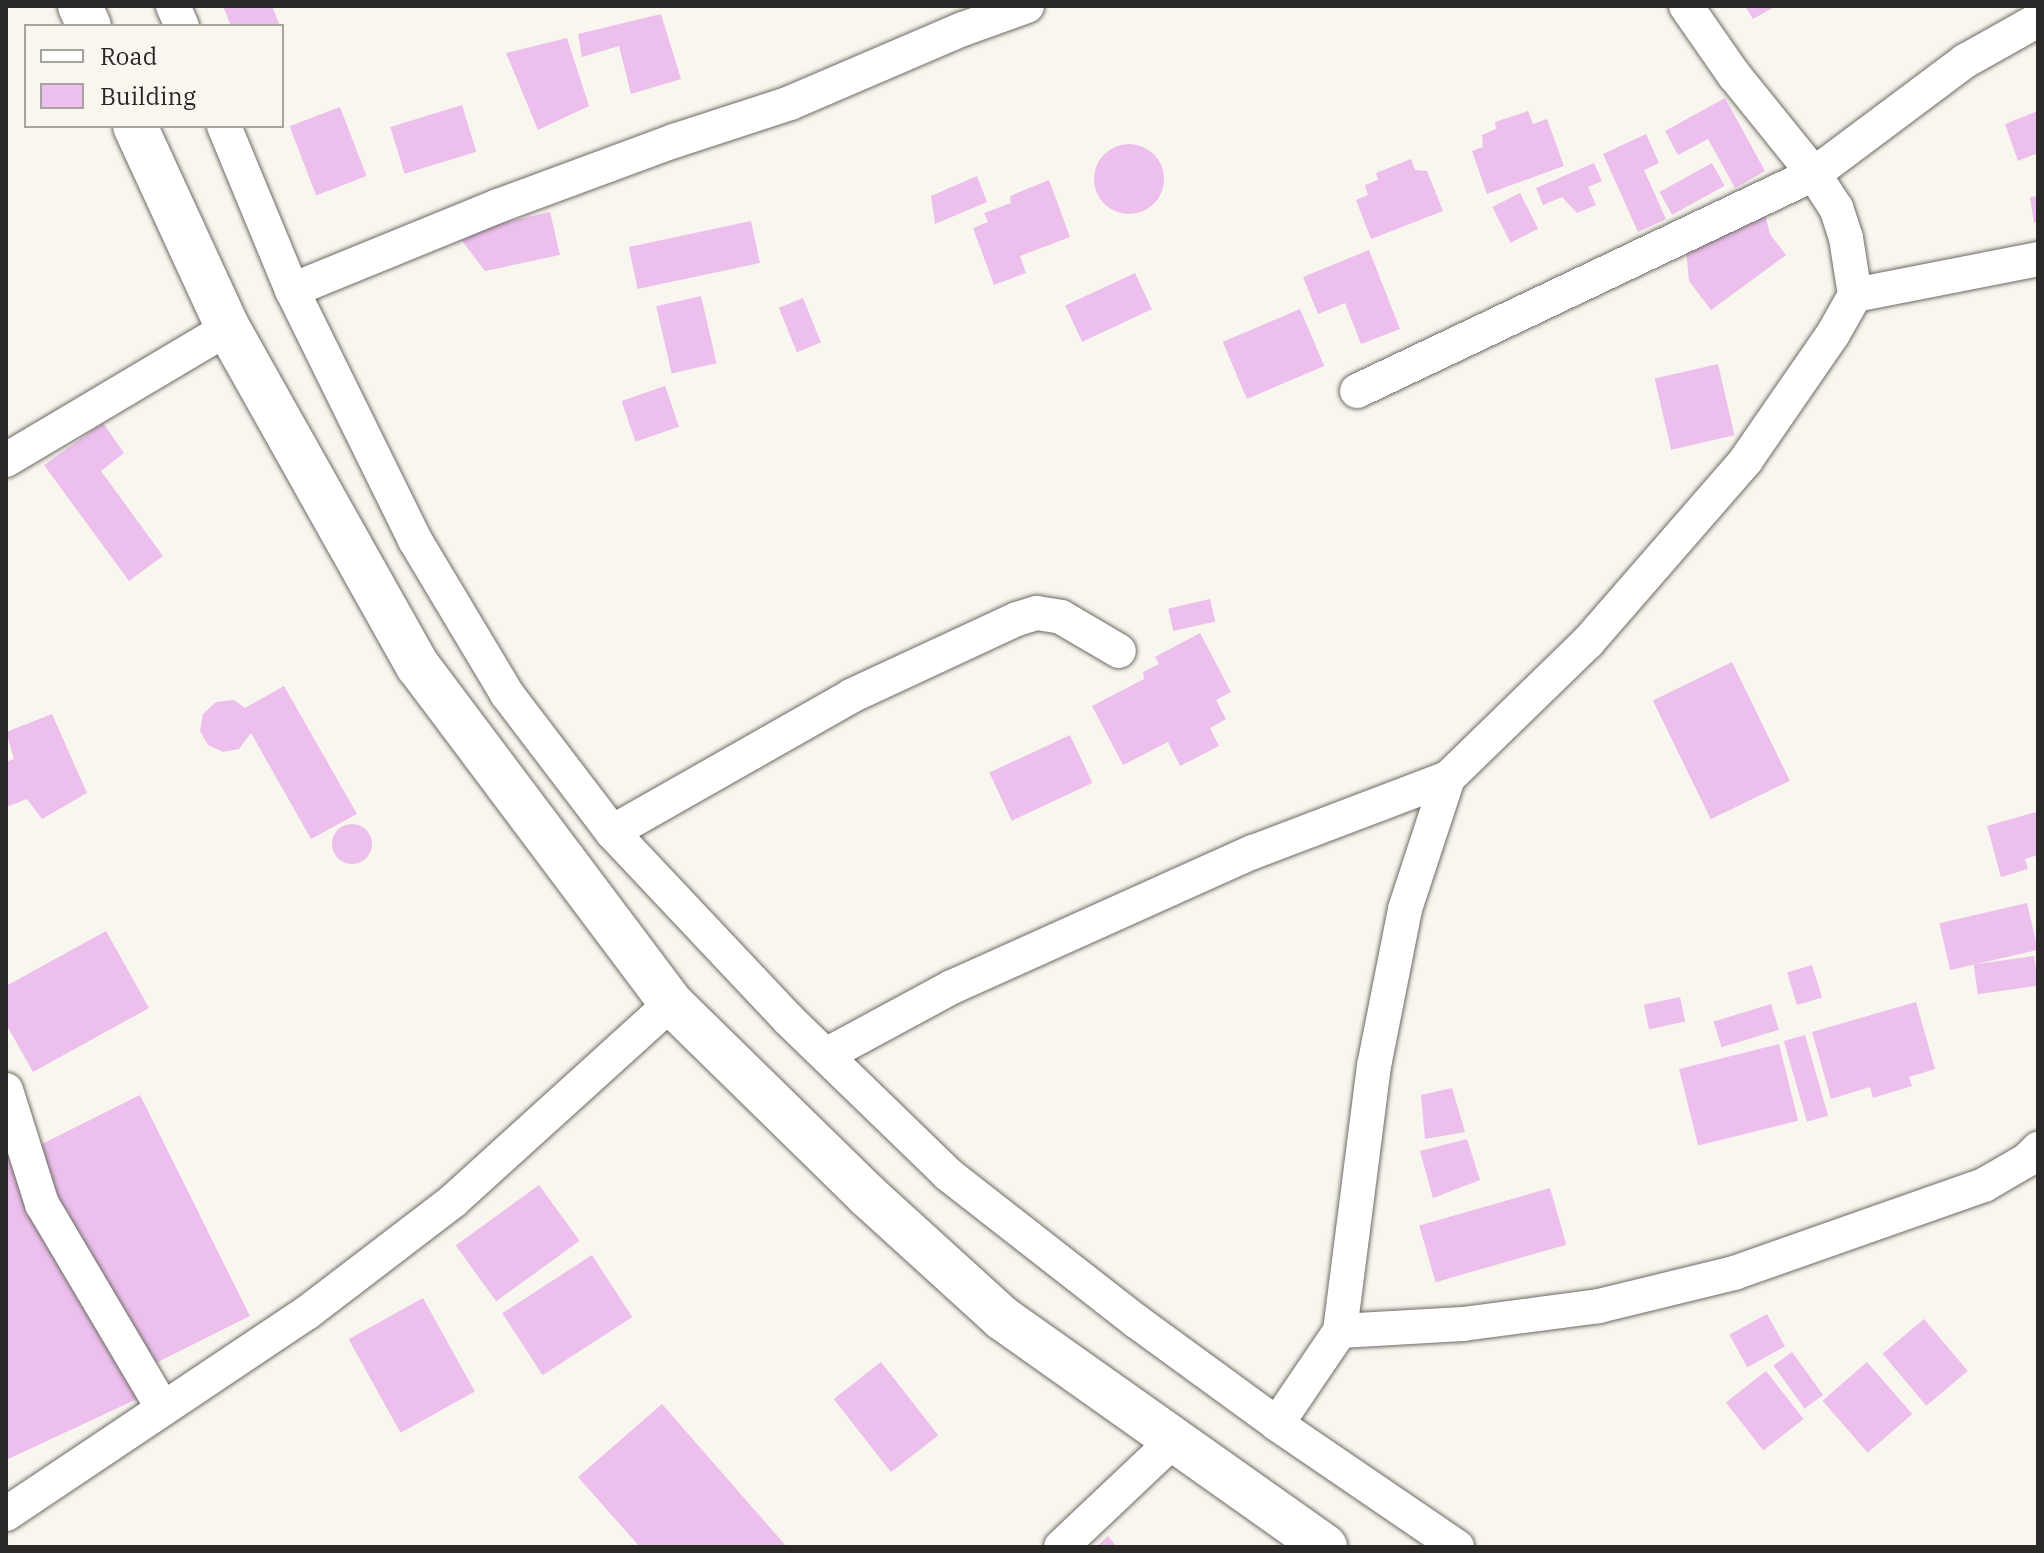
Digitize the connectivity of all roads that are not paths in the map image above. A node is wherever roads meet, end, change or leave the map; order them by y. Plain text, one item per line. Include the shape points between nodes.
1 (1027, 6) edge
2 (1686, 6) edge
3 (2038, 20) edge
4 (136, 128) edge
5 (225, 128) edge
6 (1814, 174) junction
7 (2038, 259) edge
8 (292, 290) junction
9 (1855, 295) junction
10 (228, 328) junction
11 (1357, 391) dead end
12 (6, 460) edge
13 (1119, 651) dead end
14 (1448, 778) junction
15 (612, 832) junction
16 (671, 1003) junction
17 (826, 1055) junction
18 (6, 1090) edge
19 (2038, 1149) edge
20 (1340, 1331) junction
21 (163, 1409) junction
22 (1277, 1424) junction
23 (1172, 1442) junction
24 (6, 1514) edge
25 (1061, 1547) edge
26 (1325, 1547) edge
27 (1457, 1547) edge

1 - 8 street via 790,103 498,206
2 - 6 street
3 - 6 street via 1965,61
4 - 10 highway
5 - 8 street
6 - 9 street via 1836,208
6 - 11 street
7 - 9 street
8 - 15 street via 415,540 507,694
9 - 14 street via 1746,460 1588,642
10 - 12 street
10 - 16 highway via 418,666
13 - 15 street via 1061,617 1037,613 1017,619 851,696
14 - 17 street via 1253,852 952,987
14 - 20 street via 1405,909 1382,1023
15 - 17 street
16 - 21 street via 453,1201 308,1312
16 - 23 highway via 1002,1318
17 - 22 street via 949,1175
18 - 21 street via 42,1204
19 - 20 street via 1984,1185 1734,1273 1599,1306 1463,1324
20 - 22 street
21 - 24 street
22 - 27 street
23 - 25 street
23 - 26 highway

